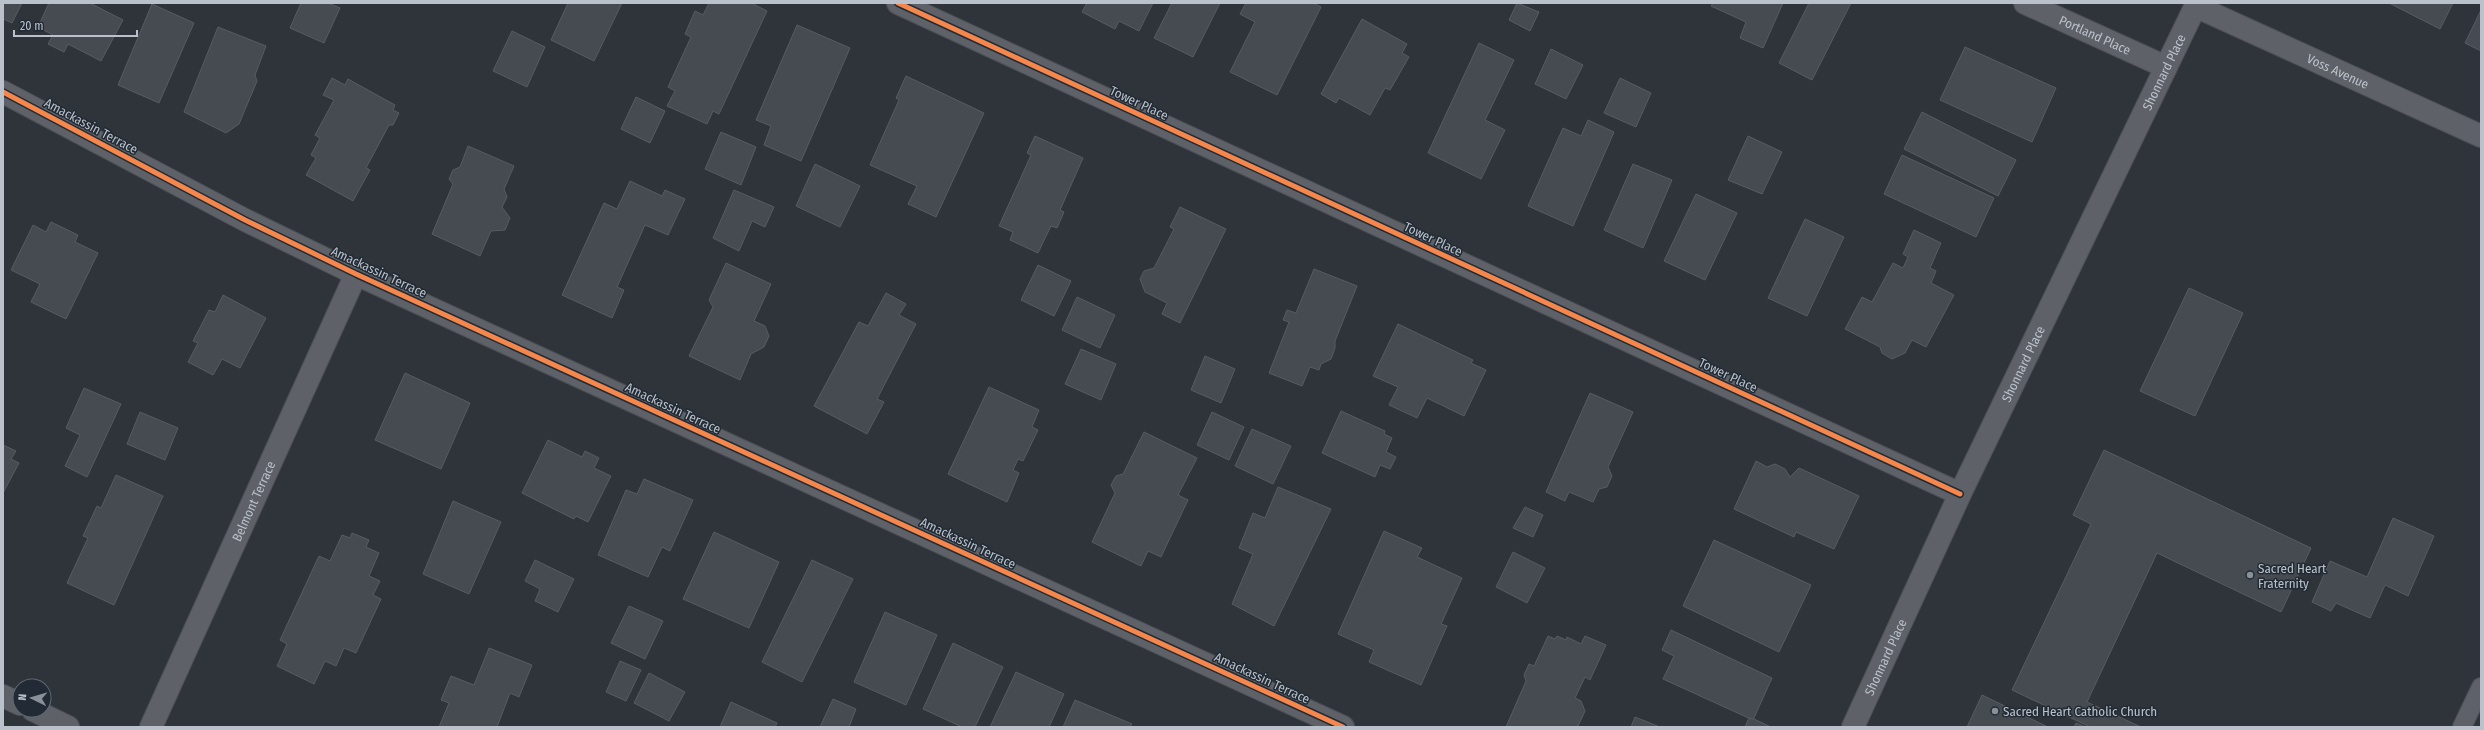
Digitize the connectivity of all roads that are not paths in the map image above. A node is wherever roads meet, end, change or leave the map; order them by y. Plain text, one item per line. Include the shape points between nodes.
1 (898, 3) edge
2 (2025, 3) edge
3 (2196, 4) edge
4 (2166, 67) junction
5 (3, 92) edge
6 (2481, 136) edge
7 (356, 274) junction
8 (1960, 494) junction
9 (2481, 687) edge
10 (49, 718) edge
11 (68, 727) edge
12 (151, 727) edge
13 (1343, 727) edge
14 (1852, 727) edge
15 (2462, 727) edge

1 - 8 street, Tower Place
2 - 4 street, Portland Place
3 - 4 street, Shonnard Place
3 - 6 street, Voss Avenue
4 - 8 street, Shonnard Place
5 - 7 street, Amackassin Terrace via 245,220
7 - 12 street, Belmont Terrace
7 - 13 street, Amackassin Terrace
8 - 14 street, Shonnard Place
9 - 15 lane
10 - 11 street

